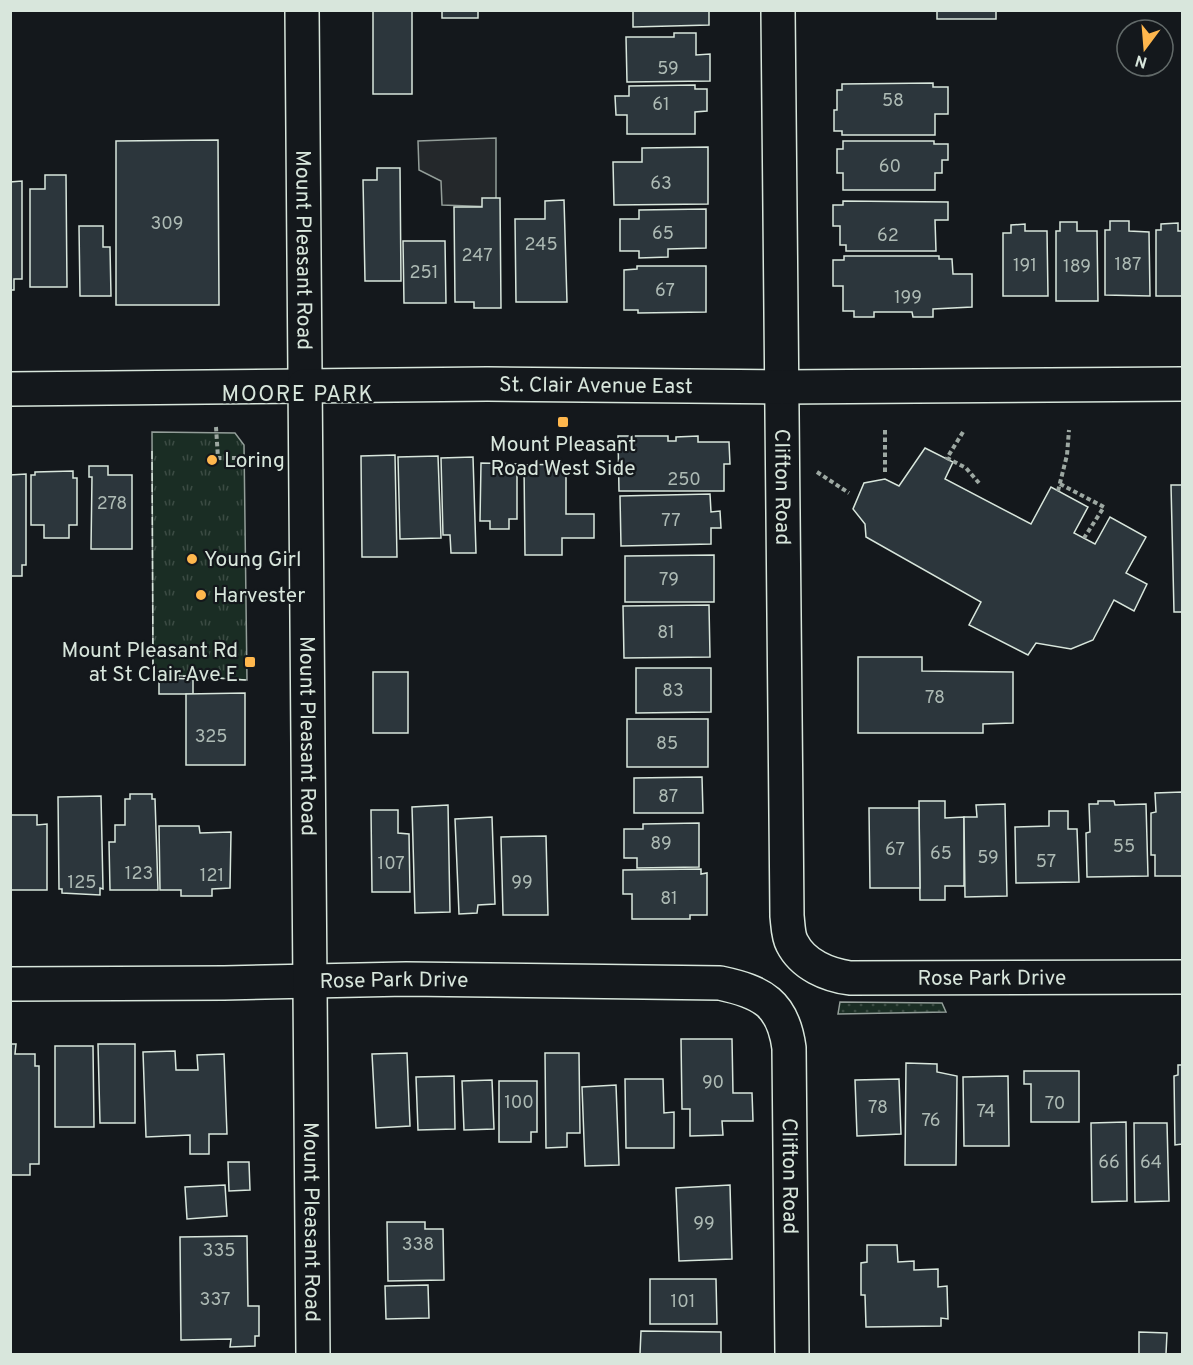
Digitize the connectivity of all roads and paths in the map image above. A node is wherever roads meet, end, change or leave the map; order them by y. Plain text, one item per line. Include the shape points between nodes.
1 (302, 10) edge
2 (778, 10) edge
3 (1182, 384) edge
4 (304, 386) junction
5 (782, 387) junction
6 (10, 389) edge
7 (216, 427) dead end
8 (885, 430) dead end
9 (1069, 430) dead end
10 (963, 432) dead end
11 (251, 458) dead end
12 (811, 468) dead end
13 (885, 472) dead end
14 (979, 483) dead end
15 (1060, 483) junction
16 (1058, 491) dead end
17 (849, 493) dead end
18 (1084, 538) dead end
19 (805, 960) joint
20 (1182, 977) edge
21 (312, 980) junction
22 (10, 984) edge
23 (772, 1003) joint
24 (313, 1354) edge
25 (792, 1354) edge

1 - 4 street, Mount Pleasant Road
2 - 5 street, Clifton Road
3 - 5 street, St. Clair Avenue East
4 - 5 street, St. Clair Avenue East
4 - 6 street, St. Clair Avenue East
4 - 21 street, Mount Pleasant Road
5 - 19 street, Clifton Road via 787,916 792,942
7 - 11 path via 218,458
8 - 13 path
9 - 15 path
10 - 14 path via 947,458 966,468
12 - 17 path
15 - 16 path
15 - 18 path via 1104,507
19 - 20 street, Rose Park Drive via 832,976 850,978
21 - 22 street, Rose Park Drive
21 - 23 street, Rose Park Drive via 720,983 747,989
21 - 24 street, Mount Pleasant Road
23 - 25 street, Clifton Road via 786,1027 789,1048

